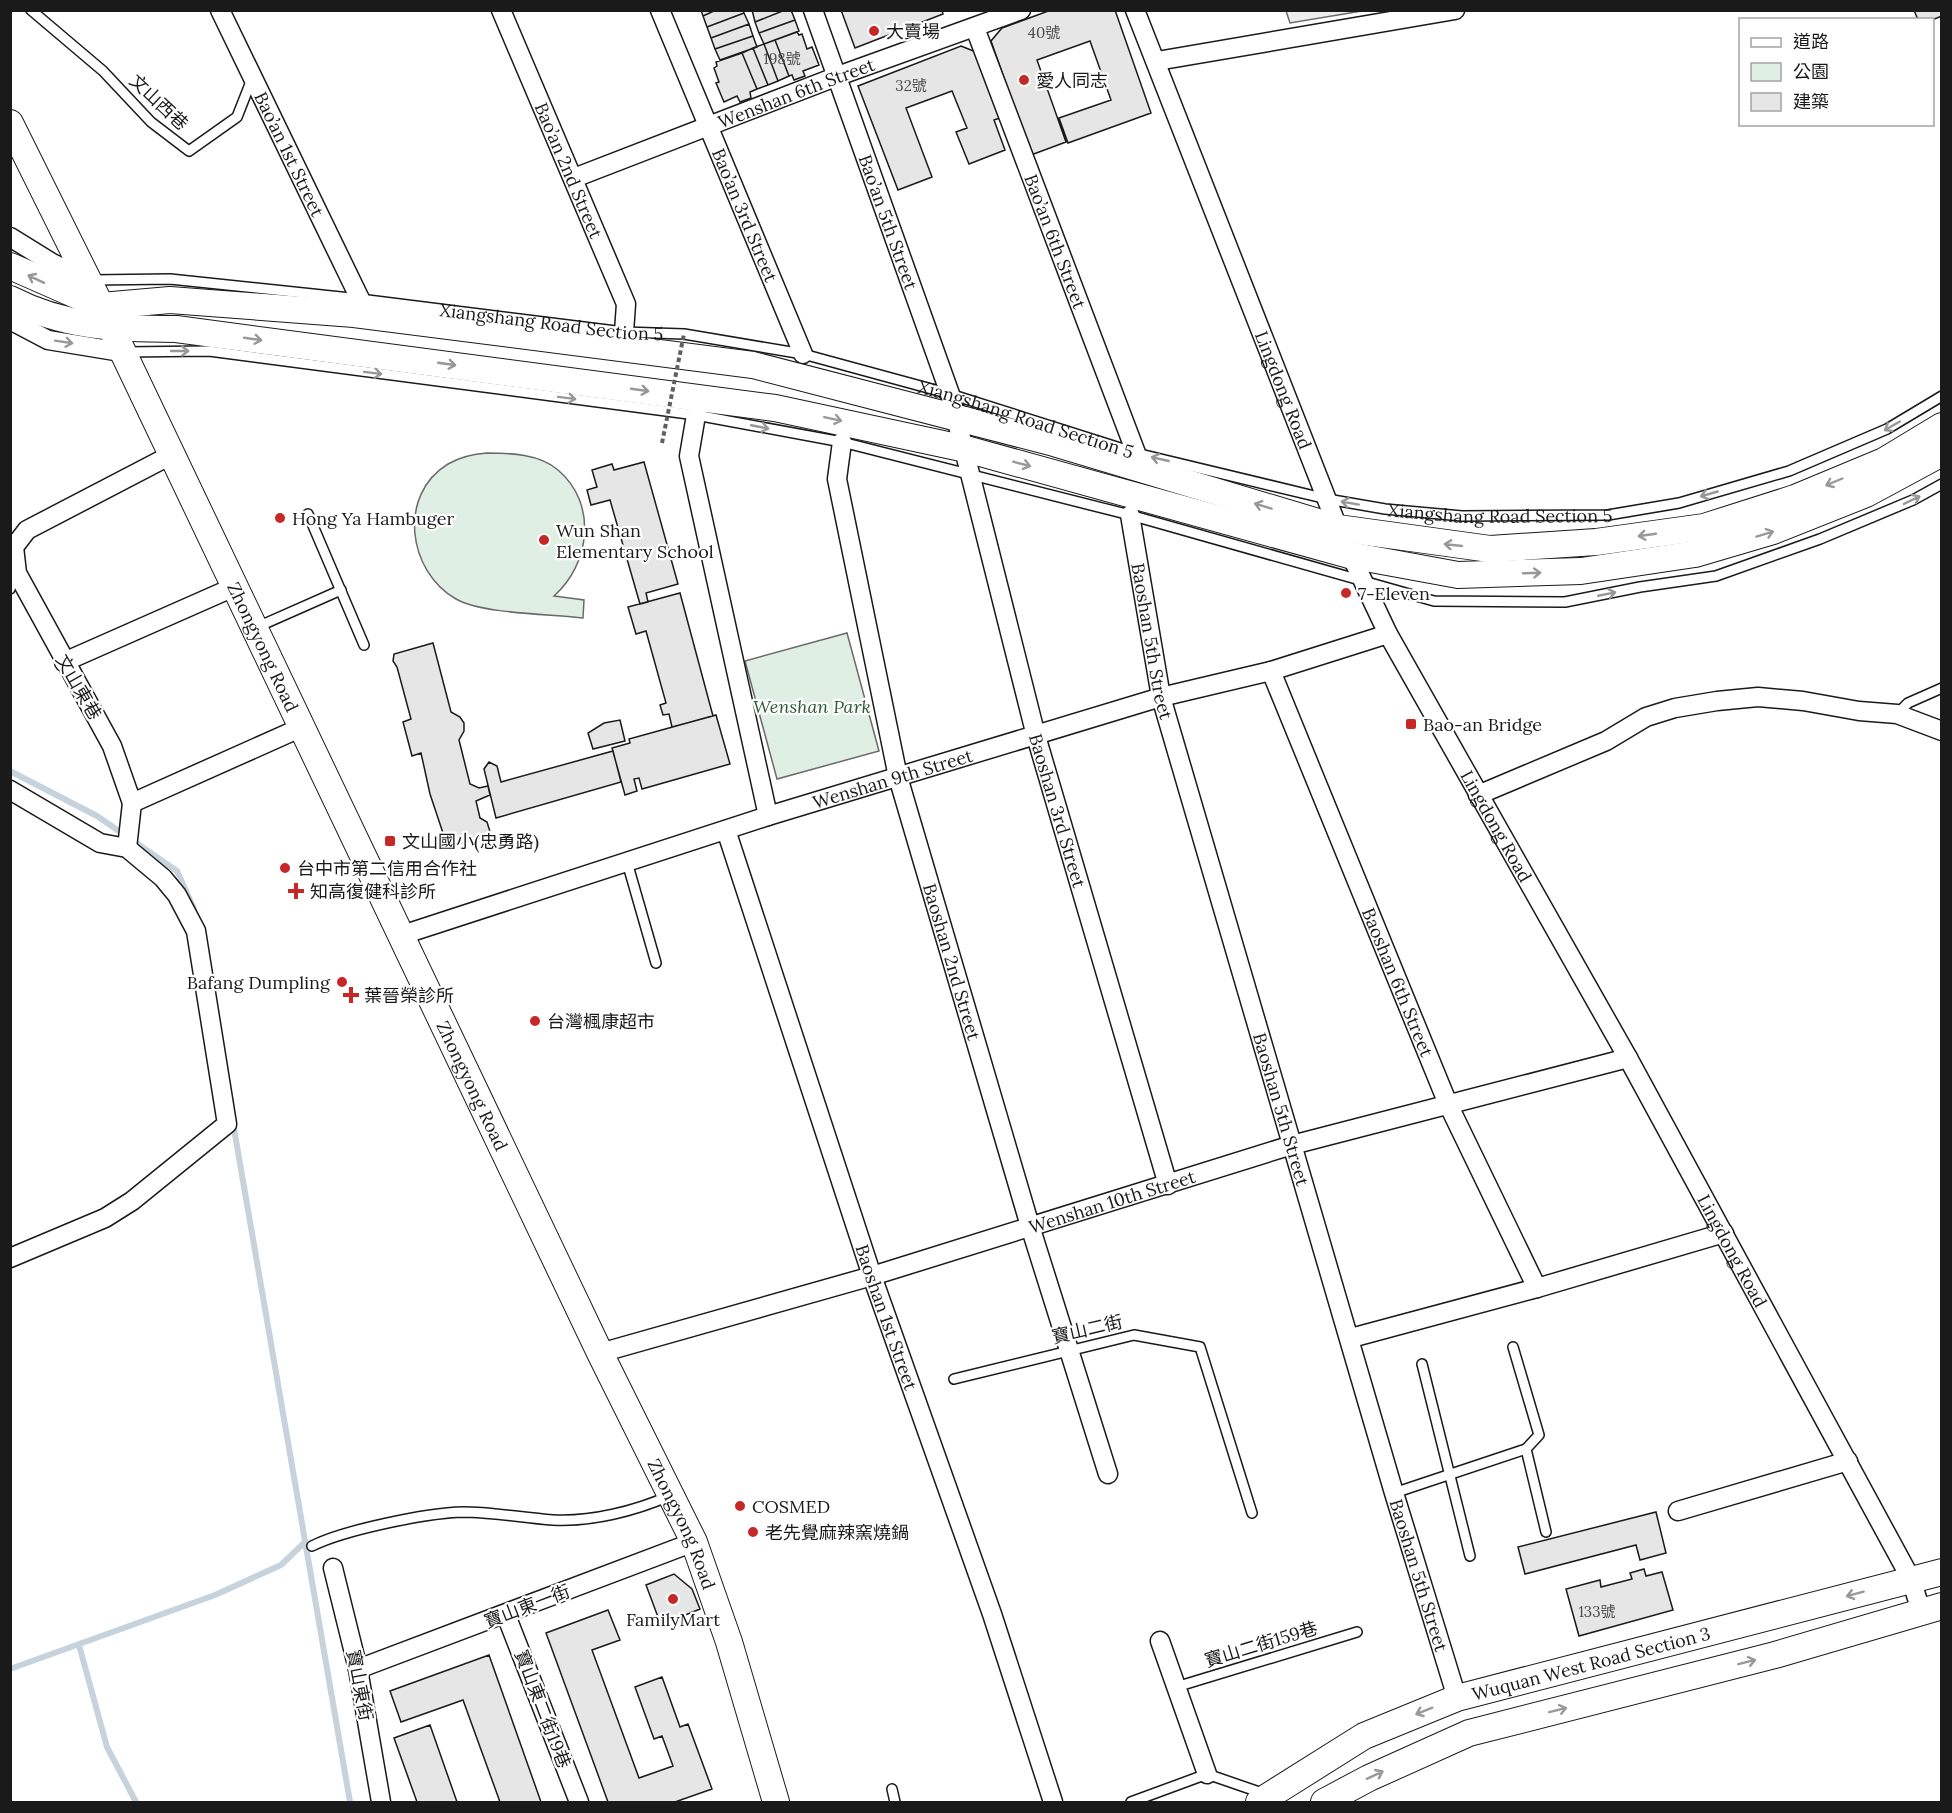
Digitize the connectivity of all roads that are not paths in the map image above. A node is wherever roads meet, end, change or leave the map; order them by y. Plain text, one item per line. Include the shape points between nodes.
1 (31, 10) edge
2 (220, 10) edge
3 (501, 10) edge
4 (660, 10) edge
5 (813, 10) edge
6 (1021, 10) edge
7 (1135, 10) edge
8 (1455, 10) edge
9 (975, 28) junction
10 (1157, 61) junction
11 (838, 76) junction
12 (252, 78) junction
13 (10, 123) edge
14 (708, 126) junction
15 (574, 178) junction
16 (10, 237) edge
17 (10, 266) edge
18 (88, 280) junction
19 (10, 299) edge
20 (360, 299) junction
21 (101, 306) junction
22 (10, 320) edge
23 (624, 332) junction
24 (116, 340) junction
25 (803, 354) junction
26 (1941, 396) edge
27 (696, 415) junction
28 (958, 423) junction
29 (1941, 426) edge
30 (842, 442) junction
31 (1136, 453) junction
32 (1941, 453) edge
33 (171, 455) junction
34 (971, 474) junction
35 (1941, 484) edge
36 (1327, 499) junction
37 (308, 514) dead end
38 (1130, 515) junction
39 (1338, 528) junction
40 (1349, 555) junction
41 (14, 581) edge
42 (1362, 582) junction
43 (234, 587) junction
44 (340, 590) junction
45 (254, 629) junction
46 (1388, 634) junction
47 (364, 645) dead end
48 (64, 662) junction
49 (1271, 671) junction
50 (1941, 688) edge
51 (1161, 697) junction
52 (1897, 714) junction
53 (300, 728) junction
54 (1941, 731) edge
55 (1036, 736) junction
56 (898, 777) junction
57 (10, 790) edge
58 (1478, 795) junction
59 (132, 804) junction
60 (768, 816) junction
61 (726, 830) junction
62 (126, 848) junction
63 (627, 862) junction
64 (399, 936) junction
65 (656, 963) dead end
66 (1628, 1058) junction
67 (1448, 1104) junction
68 (1292, 1145) junction
69 (1168, 1185) junction
70 (1030, 1226) junction
71 (1724, 1233) junction
72 (10, 1258) edge
73 (872, 1276) junction
74 (1537, 1288) junction
75 (1351, 1338) junction
76 (1514, 1347) dead end
77 (1070, 1348) junction
78 (600, 1353) junction
79 (1422, 1364) dead end
80 (954, 1379) dead end
81 (1526, 1449) junction
82 (1848, 1461) junction
83 (1108, 1474) dead end
84 (1451, 1474) junction
85 (1394, 1493) junction
86 (671, 1495) junction
87 (1678, 1511) dead end
88 (1252, 1513) dead end
89 (1546, 1532) dead end
90 (694, 1542) junction
91 (312, 1546) dead end
92 (1470, 1556) dead end
93 (333, 1568) dead end
94 (1941, 1572) edge
95 (1911, 1579) junction
96 (1931, 1609) edge
97 (506, 1615) junction
98 (1357, 1632) dead end
99 (1160, 1641) dead end
100 (358, 1669) junction
101 (1176, 1687) junction
102 (1457, 1698) junction
103 (1207, 1774) junction
104 (892, 1789) dead end
105 (1270, 1800) edge
106 (381, 1803) edge
107 (579, 1803) edge
108 (776, 1803) edge
109 (895, 1803) edge
110 (1053, 1803) edge
111 (1131, 1803) edge
112 (1324, 1803) edge

1 - 12 lane, 文山西巷 via 103,71 151,122 189,151 237,117
2 - 12 street, Bao’an 1st Street
3 - 15 street, Bao’an 2nd Street
4 - 14 street, Bao’an 3rd Street
5 - 11 street, Bao’an 5th Street
6 - 9 street, Wenshan 6th Street
7 - 10 street, Lingdong Road
8 - 10 street
9 - 11 street, Wenshan 6th Street
9 - 31 street, Bao’an 6th Street
10 - 36 street, Lingdong Road
11 - 14 street, Wenshan 6th Street
11 - 28 street, Bao’an 5th Street
12 - 20 street, Bao’an 1st Street
13 - 18 main road, Zhongyong Road
14 - 15 street, Wenshan 6th Street
14 - 25 street, Bao’an 3rd Street
15 - 23 street, Bao’an 2nd Street via 626,304
16 - 18 street
21 -> 17 main road
18 - 20 lane, Xiangshang Road Section 5 via 170,279
18 - 21 main road, Zhongyong Road
19 - 24 main road, Xiangshang Road Section 5
20 - 23 lane, Xiangshang Road Section 5
21 - 24 main road, Zhongyong Road
21 - 28 main road, Xiangshang Road Section 5 via 170,300 354,314 753,364
22 -> 24 street via 48,340
23 - 25 lane, Xiangshang Road Section 5 via 684,334
24 -> 27 lane
24 -> 28 main road, Xiangshang Road Section 5 via 176,328 776,408
24 - 33 main road, Zhongyong Road
25 - 28 lane, Xiangshang Road Section 5
26 -> 36 lane, Xiangshang Road Section 5 via 1887,429 1789,471 1679,503 1618,513 1533,518 1395,510
27 -> 30 lane
27 - 60 street via 689,456
28 - 31 lane, Xiangshang Road Section 5
28 - 34 street, Baoshan 3rd Street
39 -> 28 main road, Xiangshang Road Section 5
28 -> 40 main road, Xiangshang Road Section 5
29 -> 39 main road, Xiangshang Road Section 5 via 1884,461 1795,498 1704,527 1596,542 1490,549
30 - 34 lane
30 - 56 street, Baoshan 2nd Street via 837,479
36 -> 31 lane, Xiangshang Road Section 5
40 -> 32 main road, Xiangshang Road Section 5 via 1458,575 1581,571 1695,554 1773,531 1866,494
33 - 41 street, 文山東巷 via 27,530 14,547
33 - 43 main road, Zhongyong Road
34 - 38 lane
34 - 55 street, Baoshan 3rd Street
42 -> 35 lane via 1434,601 1565,602 1716,576 1820,539
36 - 39 street, Lingdong Road
37 - 44 lane
38 - 42 lane
38 - 51 street, Baoshan 5th Street
39 - 40 street, Lingdong Road
40 - 42 street, Lingdong Road
41 - 48 street, 文山東巷
42 - 46 street, Lingdong Road
43 - 45 main road, Zhongyong Road
43 - 48 street
44 - 45 lane
44 - 47 lane
45 - 53 main road, Zhongyong Road
46 - 49 street, Wenshan 9th Street
46 - 58 street, Lingdong Road
48 - 59 street, 文山東巷 via 112,746
49 - 51 street, Wenshan 9th Street
49 - 67 street, Baoshan 6th Street
50 - 52 lane via 1908,703
51 - 55 street, Wenshan 9th Street
51 - 68 street, Baoshan 5th Street
52 - 54 street
52 - 58 street via 1758,697 1675,708 1646,717 1606,741
53 - 59 street
53 - 64 main road, Zhongyong Road
55 - 56 street, Wenshan 9th Street
55 - 69 street, Baoshan 3rd Street
56 - 60 street, Wenshan 9th Street
56 - 70 street, Baoshan 2nd Street
57 - 62 street via 100,843
58 - 66 street, Lingdong Road
59 - 62 street
60 - 61 street, Wenshan 9th Street
61 - 63 street, Wenshan 9th Street
61 - 73 street, Baoshan 1st Street
62 - 72 street via 163,878 196,931 227,1124 132,1201 105,1218
63 - 64 street, Wenshan 9th Street
63 - 65 lane
64 - 78 main road, Zhongyong Road
66 - 67 street, Wenshan 10th Street
66 - 71 street, Lingdong Road
67 - 68 street, Wenshan 10th Street
67 - 74 street, Baoshan 6th Street
68 - 69 street, Wenshan 10th Street
68 - 75 street, Baoshan 5th Street
69 - 70 street, Wenshan 10th Street
70 - 73 street, Wenshan 10th Street
70 - 77 street, Baoshan 2nd Street
71 - 74 street
71 - 82 street, Lingdong Road
73 - 78 street, Wenshan 10th Street
73 - 110 street, Baoshan 1st Street via 992,1614
74 - 75 street
75 - 85 street, Baoshan 5th Street
76 - 81 lane via 1539,1435
77 - 80 lane, 寶山二街
77 - 83 street, Baoshan 2nd Street
77 - 88 lane, 寶山二街 via 1134,1335 1200,1347
78 - 86 main road, Zhongyong Road
79 - 84 lane
81 - 84 lane
81 - 89 lane
82 - 87 street
82 - 95 street, Lingdong Road
84 - 85 lane
84 - 92 lane
85 - 102 street, Baoshan 5th Street
86 - 90 main road, Zhongyong Road
86 - 91 lane via 646,1506 581,1519 460,1512 390,1523
90 - 97 street, 寶山東一街
90 - 108 main road, Zhongyong Road via 729,1642
93 - 100 street, 寶山東街
94 - 95 main road, Wuquan West Road Section 3
95 - 96 street, Lingdong Road
95 -> 102 main road, Wuquan West Road Section 3
112 -> 96 main road, Wuquan West Road Section 3 via 1469,1733 1775,1655
97 - 100 street, 寶山東一街
97 - 107 street, 寶山東二街19巷
98 - 101 lane, 寶山二街159巷
99 - 101 street
100 - 106 street, 寶山東街
101 - 103 street
102 -> 105 main road, Wuquan West Road Section 3 via 1364,1736
103 - 105 lane
103 - 111 lane
104 - 109 lane

